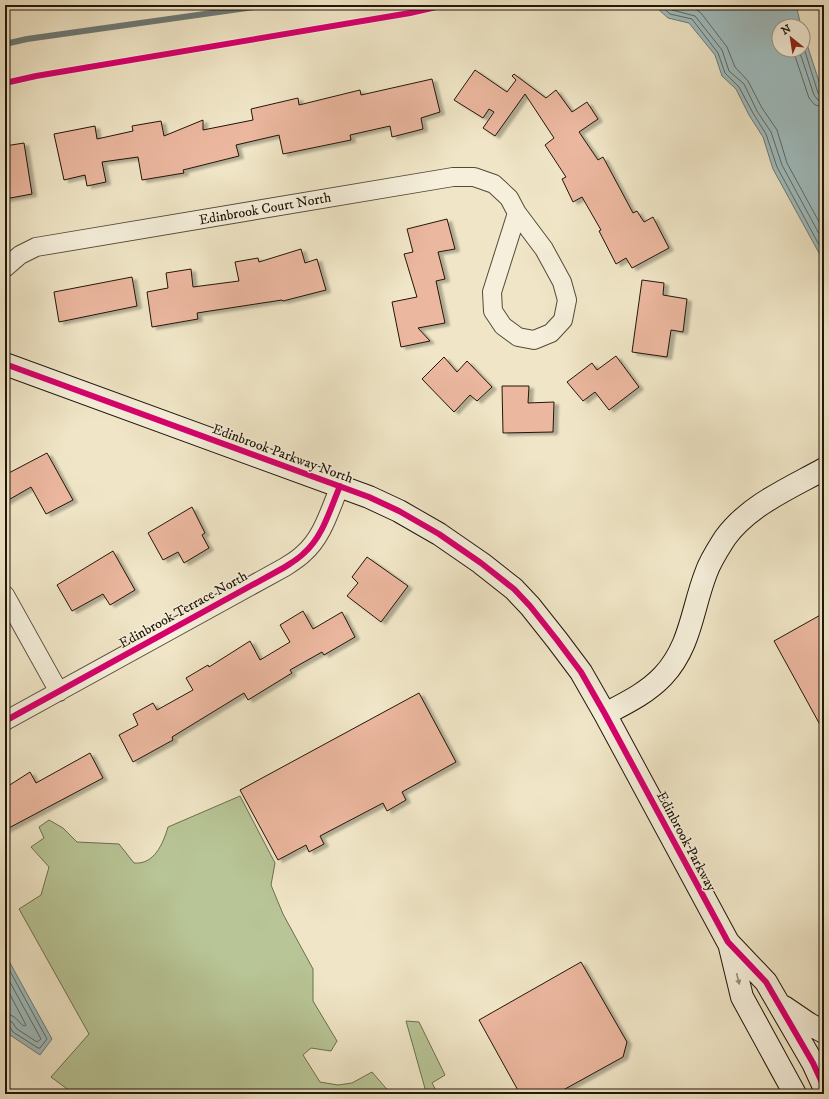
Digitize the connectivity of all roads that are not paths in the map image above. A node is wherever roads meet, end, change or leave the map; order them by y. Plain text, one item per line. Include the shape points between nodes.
1 (517, 213) junction
2 (5, 268) edge
3 (5, 364) edge
4 (824, 469) edge
5 (340, 486) junction
6 (5, 596) edge
7 (530, 606) joint
8 (59, 692) junction
9 (605, 714) junction
10 (5, 721) edge
11 (728, 942) junction
12 (780, 1004) junction
13 (824, 1032) edge
14 (824, 1087) edge
15 (795, 1094) edge

1 - 1 street, Edinbrook Court North via 492,292 493,311 503,326 518,337 534,340 551,333 563,320 567,300 562,282 544,249
1 - 2 street, Edinbrook Court North via 509,198 494,184 474,177 452,177 36,247 20,255
3 - 5 street, Edinbrook Parkway North
4 - 9 street via 764,504 726,537 706,572 689,631 672,665 663,676 638,696
5 - 7 street, Edinbrook Parkway North via 369,496 439,534 487,567
5 - 8 street, Edinbrook Terrace North via 316,540 303,554 285,567
6 - 8 street
7 - 9 street, Edinbrook Parkway via 581,672
8 - 10 street, Edinbrook Terrace North
9 - 11 street, Edinbrook Parkway
11 - 12 street, Edinbrook Parkway via 766,982
11 -> 15 street, Edinbrook Parkway via 742,997
12 - 13 street
12 - 14 street, Edinbrook Parkway

